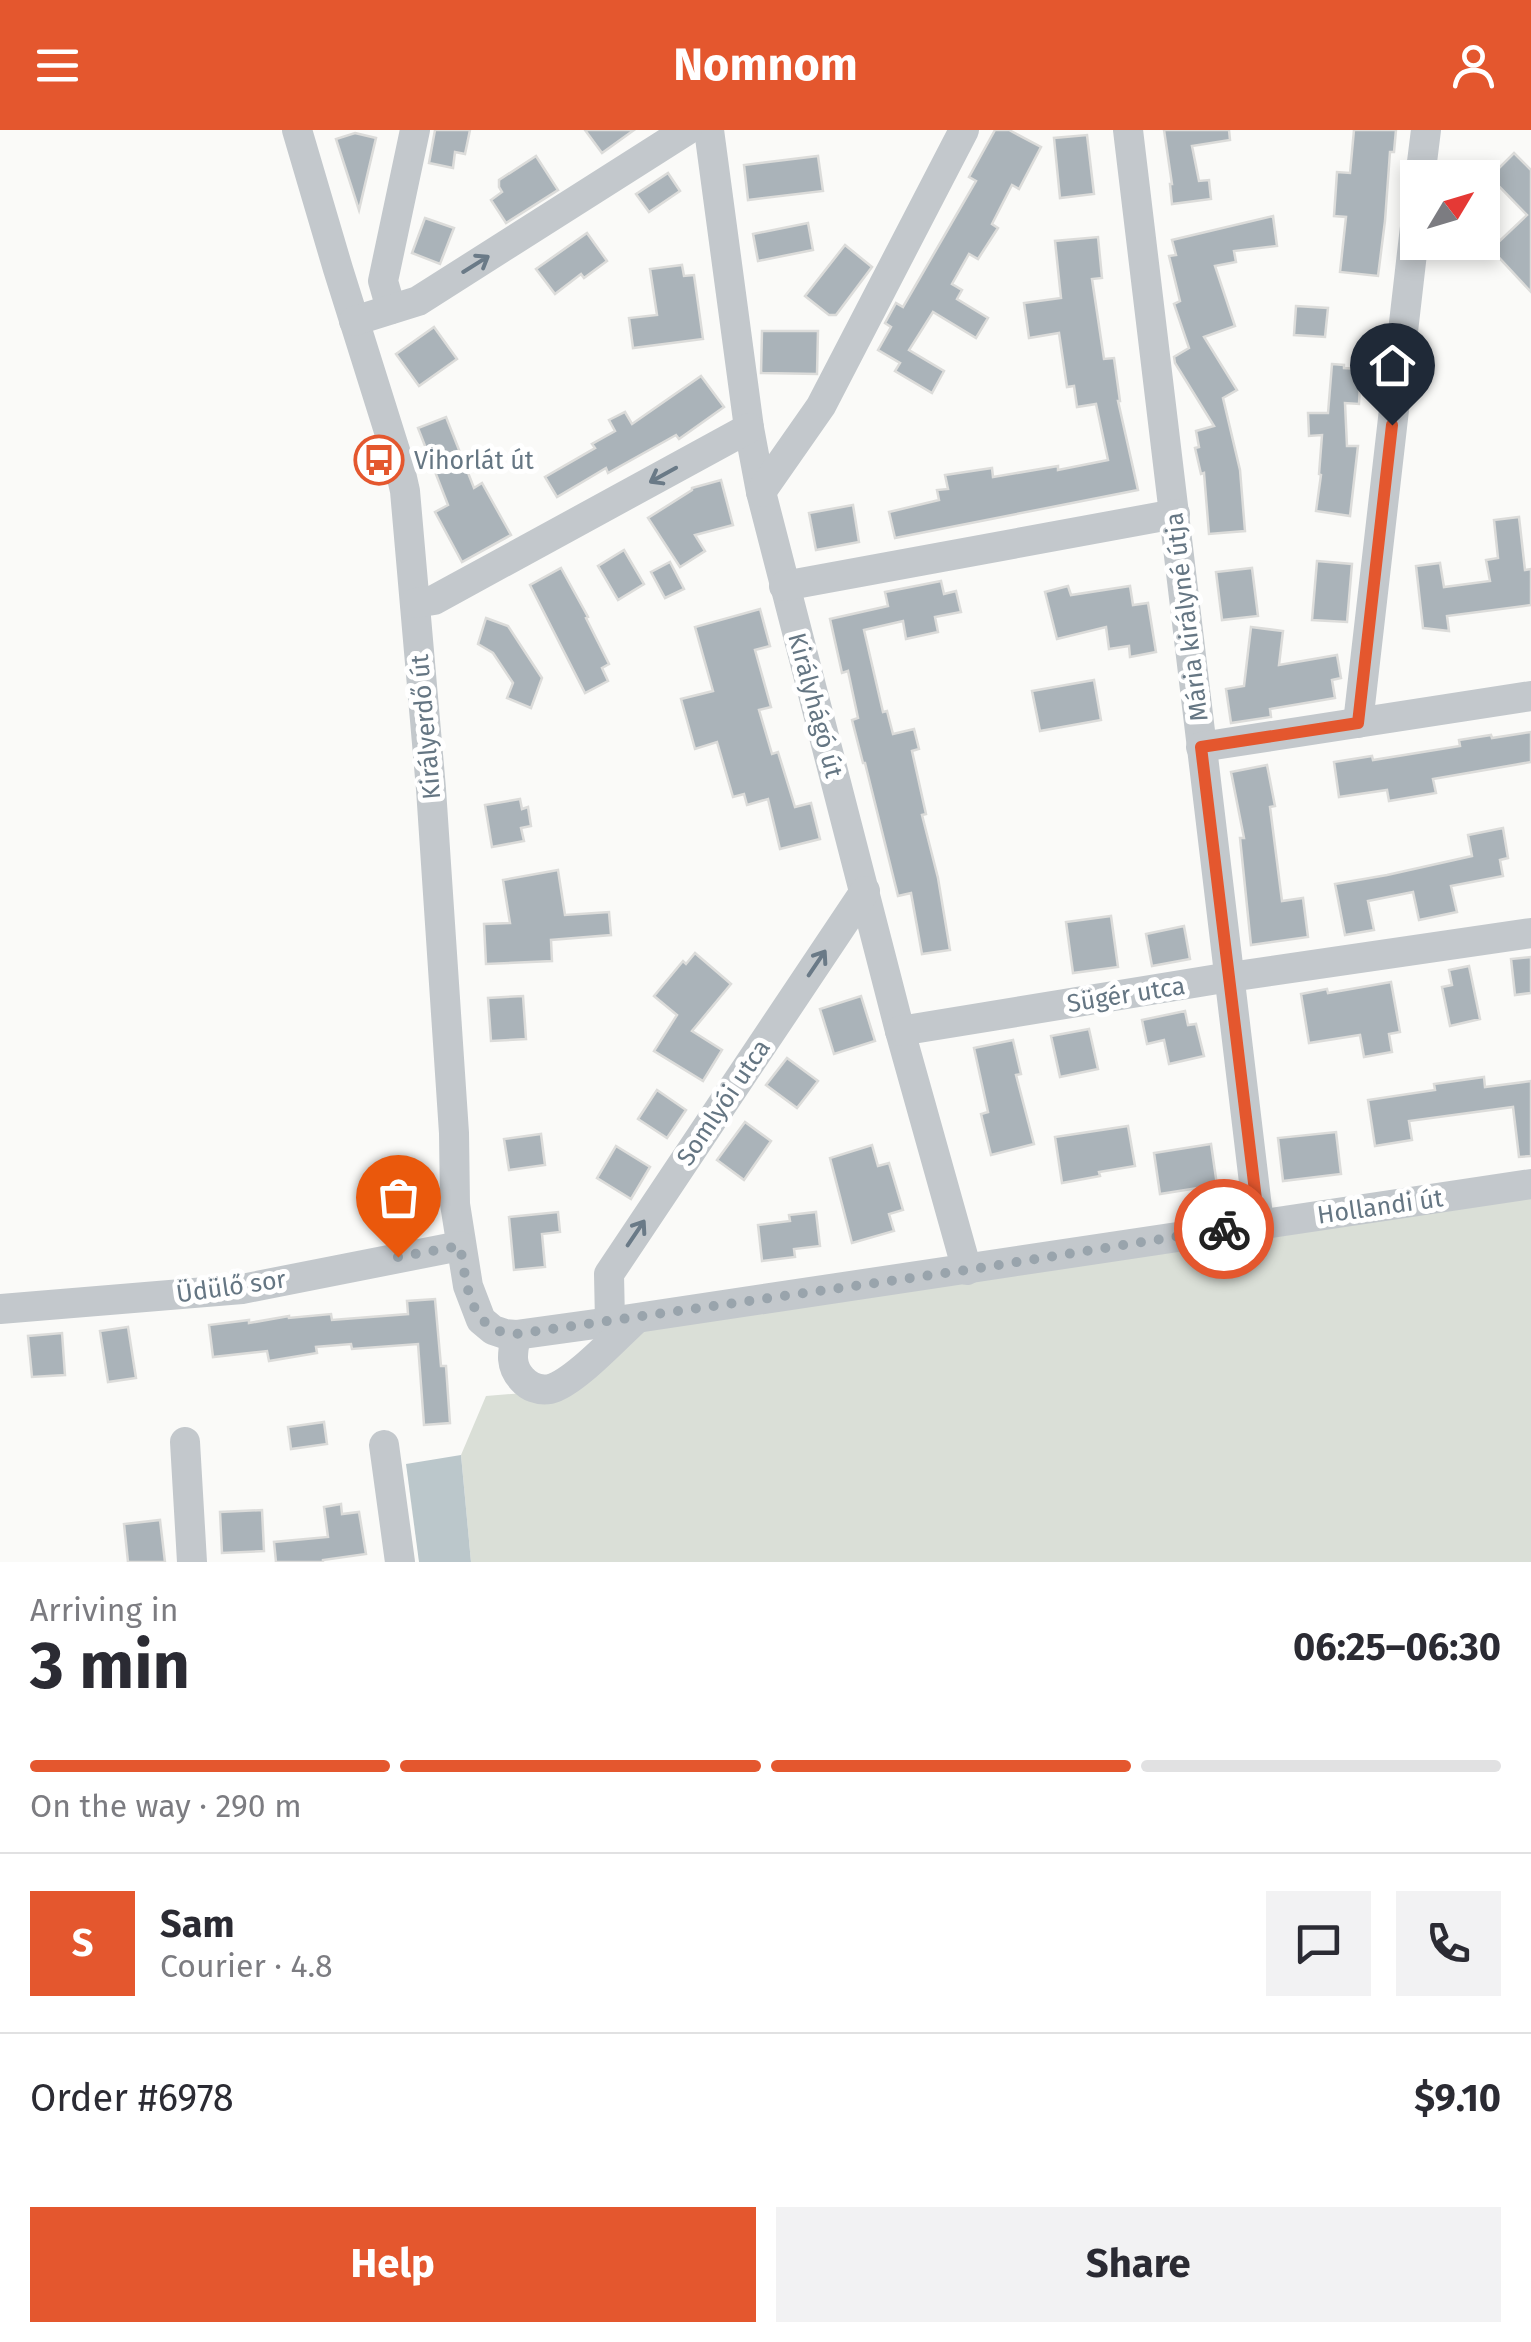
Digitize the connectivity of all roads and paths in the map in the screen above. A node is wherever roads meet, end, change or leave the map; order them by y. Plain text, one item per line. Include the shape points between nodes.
1 (297, 130) edge
2 (415, 130) edge
3 (687, 130) edge
4 (709, 130) edge
5 (964, 130) edge
6 (1128, 130) edge
7 (1426, 130) edge
8 (1422, 160) edge
9 (1411, 260) edge
10 (391, 309) junction
11 (354, 321) junction
12 (749, 428) junction
13 (761, 492) junction
14 (1175, 514) junction
15 (784, 586) junction
16 (415, 603) junction
17 (1531, 696) edge
18 (1358, 723) junction
19 (1201, 747) junction
20 (865, 890) junction
21 (1531, 933) edge
22 (1230, 977) junction
23 (900, 1030) junction
24 (1531, 1184) edge
25 (1259, 1224) junction
26 (460, 1246) junction
27 (967, 1270) junction
28 (0, 1309) edge
29 (623, 1320) junction
30 (505, 1332) junction
31 (185, 1442) dead end
32 (384, 1444) dead end
33 (192, 1562) edge
34 (400, 1562) edge

1 - 11 street, Királyerdő út
2 - 10 street via 383,282
10 -> 3 street via 418,301
4 - 12 street, Királyhágó út
5 - 13 street via 821,406
6 - 14 street, Mária királyné útja
7 - 8 street
9 - 18 street
10 - 11 street
11 - 16 street, Királyerdő út via 405,492
12 - 13 street, Királyhágó út
12 -> 16 street via 434,600
13 - 15 street, Királyhágó út
14 - 15 street
14 - 19 street, Mária királyné útja
15 - 20 street, Királyhágó út
16 - 26 street, Királyerdő út
17 - 18 street
18 - 19 street
19 - 22 street, Mária királyné útja
20 - 23 street, Királyhágó út
29 -> 20 street, Somlyói utca via 609,1274
21 - 22 street, Sügér utca
22 - 23 street, Sügér utca
22 - 25 street, Mária királyné útja
23 - 27 street, Királyhágó út
24 - 25 street, Hollandi út
25 - 27 street, Hollandi út
26 - 28 street, Üdülő sor via 242,1289
26 - 30 street, Királyerdő út via 481,1320
27 - 29 street, Hollandi út
29 - 30 street, Hollandi út
29 - 30 street via 568,1380 548,1390 529,1387 516,1373
31 - 33 street
32 - 34 street

